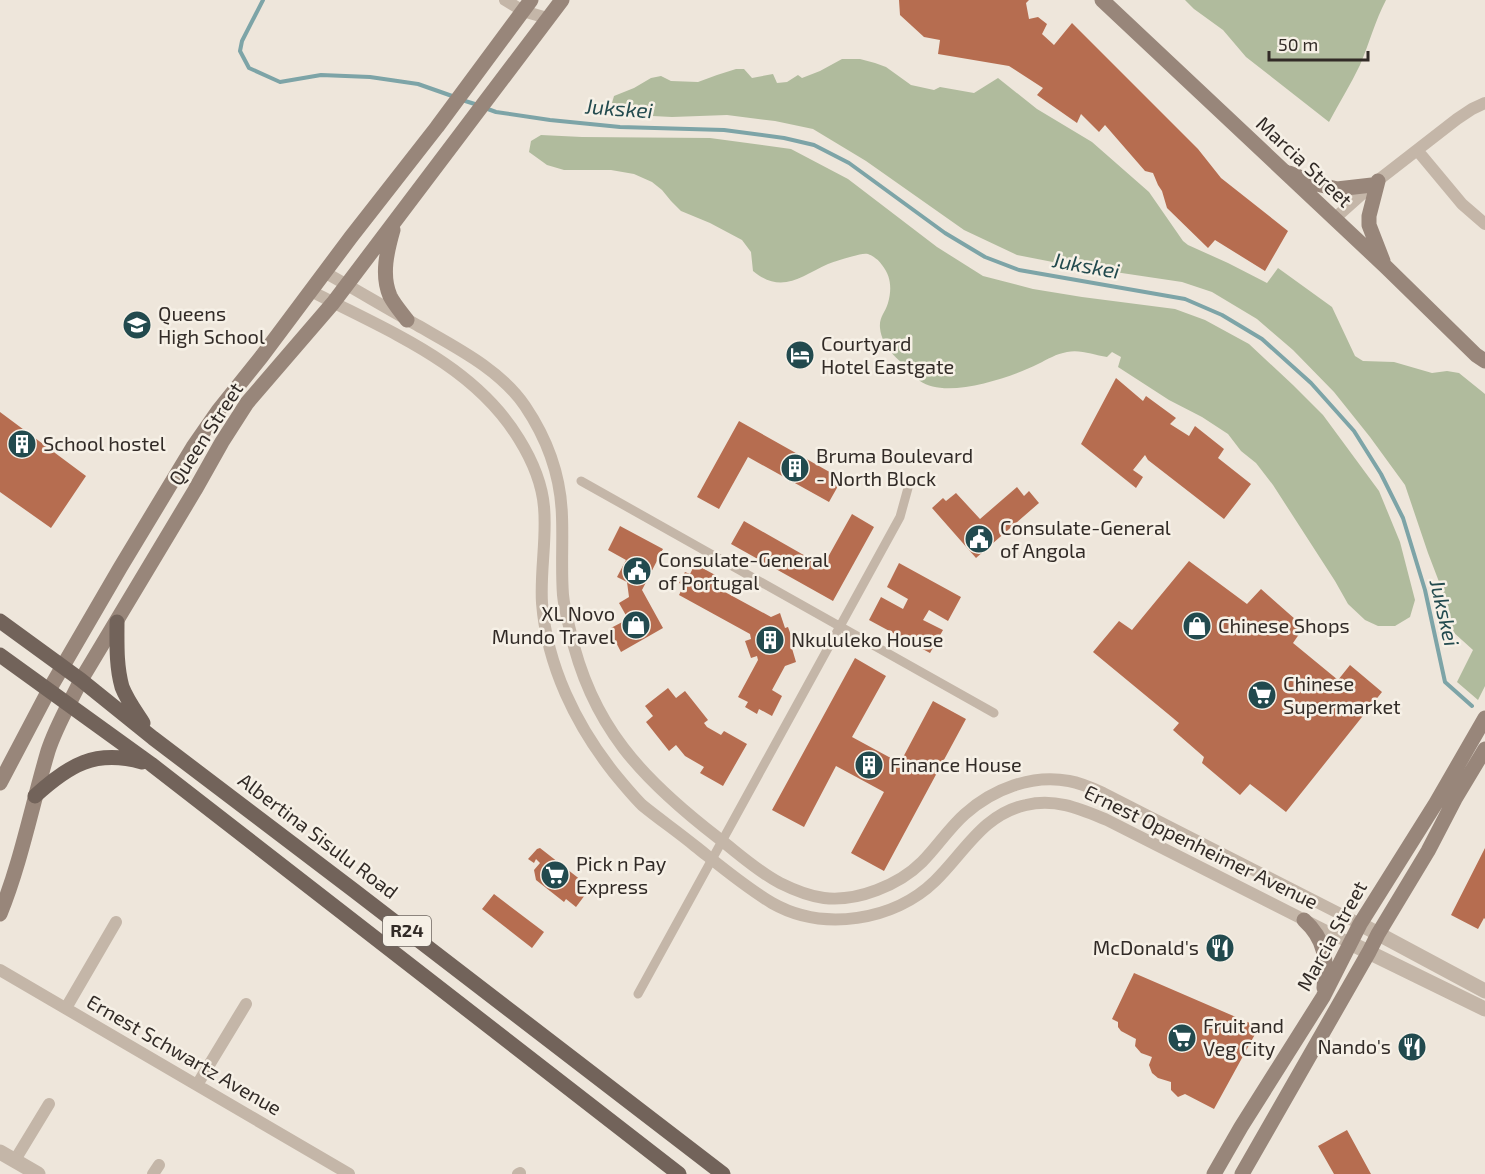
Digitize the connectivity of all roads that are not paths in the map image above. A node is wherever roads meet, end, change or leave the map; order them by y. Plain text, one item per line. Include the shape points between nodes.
1 (505, 0) edge
2 (562, 0) edge
3 (1102, 0) edge
4 (527, 5) edge
5 (548, 18) junction
6 (1485, 103) edge
7 (1417, 150) junction
8 (1283, 171) junction
9 (1375, 183) junction
10 (1334, 219) junction
11 (395, 221) junction
12 (1485, 224) edge
13 (1386, 267) junction
14 (324, 272) junction
15 (347, 285) junction
16 (310, 291) junction
17 (333, 303) junction
18 (407, 320) junction
19 (1481, 358) edge
20 (1485, 369) edge
21 (581, 481) dead end
22 (908, 488) dead end
23 (0, 621) edge
24 (117, 622) junction
25 (841, 627) junction
26 (0, 655) edge
27 (63, 666) junction
28 (81, 680) junction
29 (49, 690) junction
30 (69, 705) junction
31 (994, 713) dead end
32 (1485, 718) edge
33 (153, 738) junction
34 (1485, 749) edge
35 (1470, 759) junction
36 (151, 764) junction
37 (0, 783) edge
38 (35, 796) junction
39 (695, 820) junction
40 (683, 836) junction
41 (722, 841) junction
42 (712, 860) junction
43 (0, 914) edge
44 (1304, 920) junction
45 (116, 922) dead end
46 (1360, 924) junction
47 (1378, 934) junction
48 (1350, 943) junction
49 (1369, 952) junction
50 (0, 970) edge
51 (1485, 991) edge
52 (638, 994) dead end
53 (1323, 996) junction
54 (246, 1004) dead end
55 (66, 1008) junction
56 (1485, 1008) edge
57 (197, 1085) junction
58 (49, 1104) dead end
59 (0, 1152) edge
60 (15, 1160) junction
61 (38, 1174) edge
62 (349, 1174) edge
63 (680, 1174) edge
64 (723, 1174) edge
65 (1214, 1174) edge
66 (1242, 1174) edge

1 - 4 street
2 - 5 main road, Queen Street
3 - 8 main road, Marcia Street
4 - 5 street
4 - 14 main road, Queen Street
5 - 11 main road, Queen Street
6 - 7 street
7 - 9 street
7 - 12 street via 1462,204
8 - 9 main road via 1337,189
8 - 10 main road, Marcia Street
9 - 10 street
9 - 13 main road via 1369,225
10 - 13 main road, Marcia Street
11 - 15 main road, Queen Street
11 - 18 main road via 386,256 386,279 390,295
13 - 19 main road, Marcia Street
14 - 15 street, Ernest Oppenheimer Avenue
14 - 16 main road, Queen Street
15 - 17 main road, Queen Street
15 - 18 street, Ernest Oppenheimer Avenue
16 - 17 street, Ernest Oppenheimer Avenue
16 - 27 main road, Queen Street via 193,447
17 - 24 main road, Queen Street via 240,413
17 - 40 street, Ernest Oppenheimer Avenue via 398,335 463,377 502,414 519,439 542,492 542,602 561,683 587,734 622,784
18 - 39 street, Ernest Oppenheimer Avenue via 488,369 524,404 546,440 555,465 562,516 563,595 573,646 588,690 636,764
19 - 20 main road, Marcia Street
21 - 25 street
22 - 25 street via 900,517
23 - 27 main road, Albertina Sisulu Road / R24
24 - 28 main road, Queen Street
24 - 33 main road via 117,661 123,688
25 - 31 street
25 - 41 street
26 - 29 main road, R24
27 - 28 main road, Albertina Sisulu Road / R24
27 - 29 main road, Queen Street
28 - 30 main road, Queen Street
28 - 33 main road, Albertina Sisulu Road / R24
29 - 30 main road, R24
29 - 37 main road, Queen Street
30 - 36 main road, R24
30 - 38 main road, Queen Street via 49,748
32 - 35 main road, Marcia Street
33 - 64 main road, Albertina Sisulu Road / R24
34 - 35 main road, Marcia Street
35 - 46 main road, Marcia Street
35 - 47 main road, Marcia Street via 1455,799
36 - 38 main road via 111,756 93,758 68,769
36 - 63 main road, R24
38 - 43 main road, Queen Street
39 - 40 street
39 - 41 street, Ernest Oppenheimer Avenue
40 - 42 street, Ernest Oppenheimer Avenue
41 - 42 street
41 - 46 street, Ernest Oppenheimer Avenue via 763,873 791,888 810,896 846,898 889,886 902,878 922,862 965,814 992,794 1023,783 1066,780 1121,802
42 - 44 street, Ernest Oppenheimer Avenue via 788,910 816,918 856,918 901,905 920,894 983,827 1015,808 1044,802 1074,806 1126,829
42 - 52 street
44 - 48 street, Ernest Oppenheimer Avenue
44 - 53 main road via 1323,945
45 - 55 street
46 - 47 street, Ernest Oppenheimer Avenue
46 - 48 main road, Marcia Street
47 - 49 main road, Marcia Street
47 - 51 street, Ernest Oppenheimer Avenue
48 - 49 street, Ernest Oppenheimer Avenue
48 - 53 main road, Marcia Street
49 - 56 street, Ernest Oppenheimer Avenue
49 - 66 main road, Marcia Street
50 - 55 street, Ernest Schwartz Avenue
53 - 65 main road, Marcia Street
54 - 57 street
55 - 57 street, Ernest Schwartz Avenue
57 - 62 street, Ernest Schwartz Avenue
58 - 60 street
59 - 60 street
60 - 61 street

